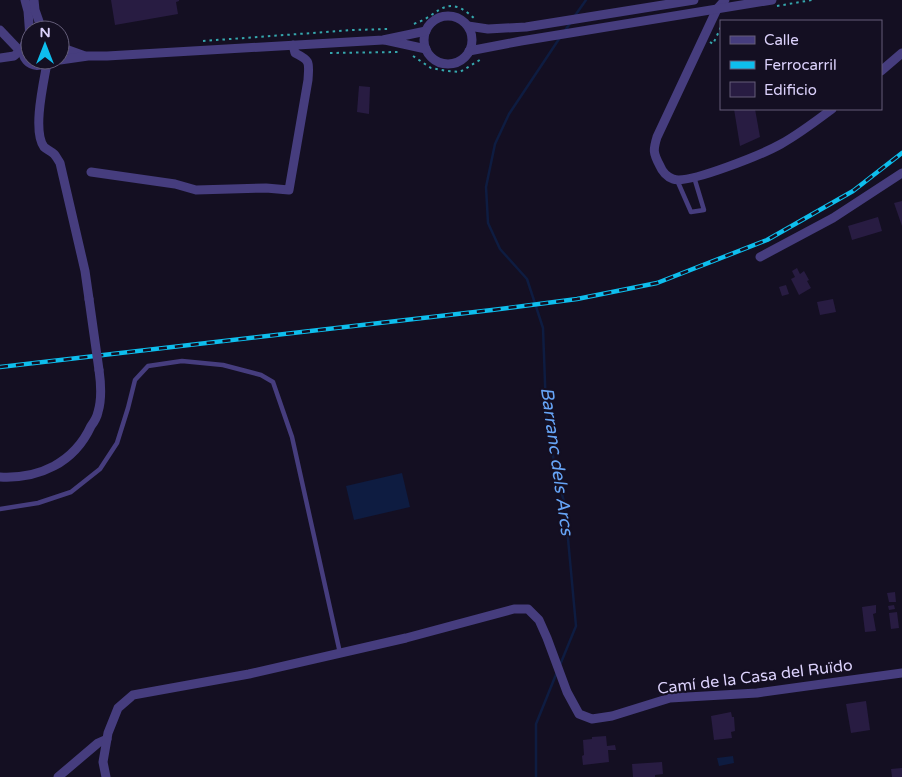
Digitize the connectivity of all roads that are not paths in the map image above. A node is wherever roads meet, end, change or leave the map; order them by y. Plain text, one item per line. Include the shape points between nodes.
1 (25, 0) edge
2 (34, 0) edge
3 (694, 0) edge
4 (725, 0) edge
5 (773, 3) edge
6 (718, 9) junction
7 (29, 20) edge
8 (38, 20) edge
9 (468, 26) junction
10 (0, 30) edge
11 (426, 31) junction
12 (383, 40) junction
13 (293, 45) junction
14 (20, 48) edge
15 (426, 49) junction
16 (20, 50) edge
17 (70, 50) edge
18 (469, 52) junction
19 (902, 53) edge
20 (88, 56) junction
21 (0, 58) edge
22 (70, 59) edge
23 (882, 69) edge
24 (39, 70) edge
25 (48, 70) edge
26 (44, 84) junction
27 (831, 110) edge
28 (91, 172) dead end
29 (902, 173) edge
30 (694, 177) junction
31 (677, 180) junction
32 (760, 257) dead end
33 (0, 477) edge
34 (0, 509) edge
35 (340, 653) junction
36 (902, 673) edge
37 (107, 739) junction
38 (58, 777) edge
39 (106, 777) edge

1 - 7 street
2 - 8 street
3 - 9 street via 526,27 488,29
4 - 6 street
5 - 6 street
6 - 18 street via 521,40
6 - 31 street via 653,149 663,172
9 - 11 street via 456,17 442,16
9 - 18 street via 472,39
10 - 14 street
11 - 12 street
11 - 15 street
12 - 13 street
12 - 15 street
13 - 20 street
13 - 28 street via 295,53 306,58 309,64 289,190 196,190
15 - 18 street via 436,60 451,64
16 - 21 street via 14,56
17 - 20 street
19 - 23 street
20 - 22 street
24 - 26 street
25 - 26 street
26 - 33 street, bridge via 38,124 40,136 44,147 60,163 84,271 101,386 98,412 86,437 70,455 32,475
27 - 30 street via 782,144 743,162
29 - 32 street via 833,218
30 - 31 street
30 - 31 lane via 704,210 691,212
34 - 35 lane via 38,503 71,492 100,469 117,443 135,380 148,366 195,362 261,375 273,382 292,437
35 - 36 street, Camí de la Casa del Ruïdo via 514,609 528,609 539,620 579,714 592,719 670,698 757,694
35 - 37 street via 133,695 118,708
37 - 38 street
37 - 39 street via 103,762

